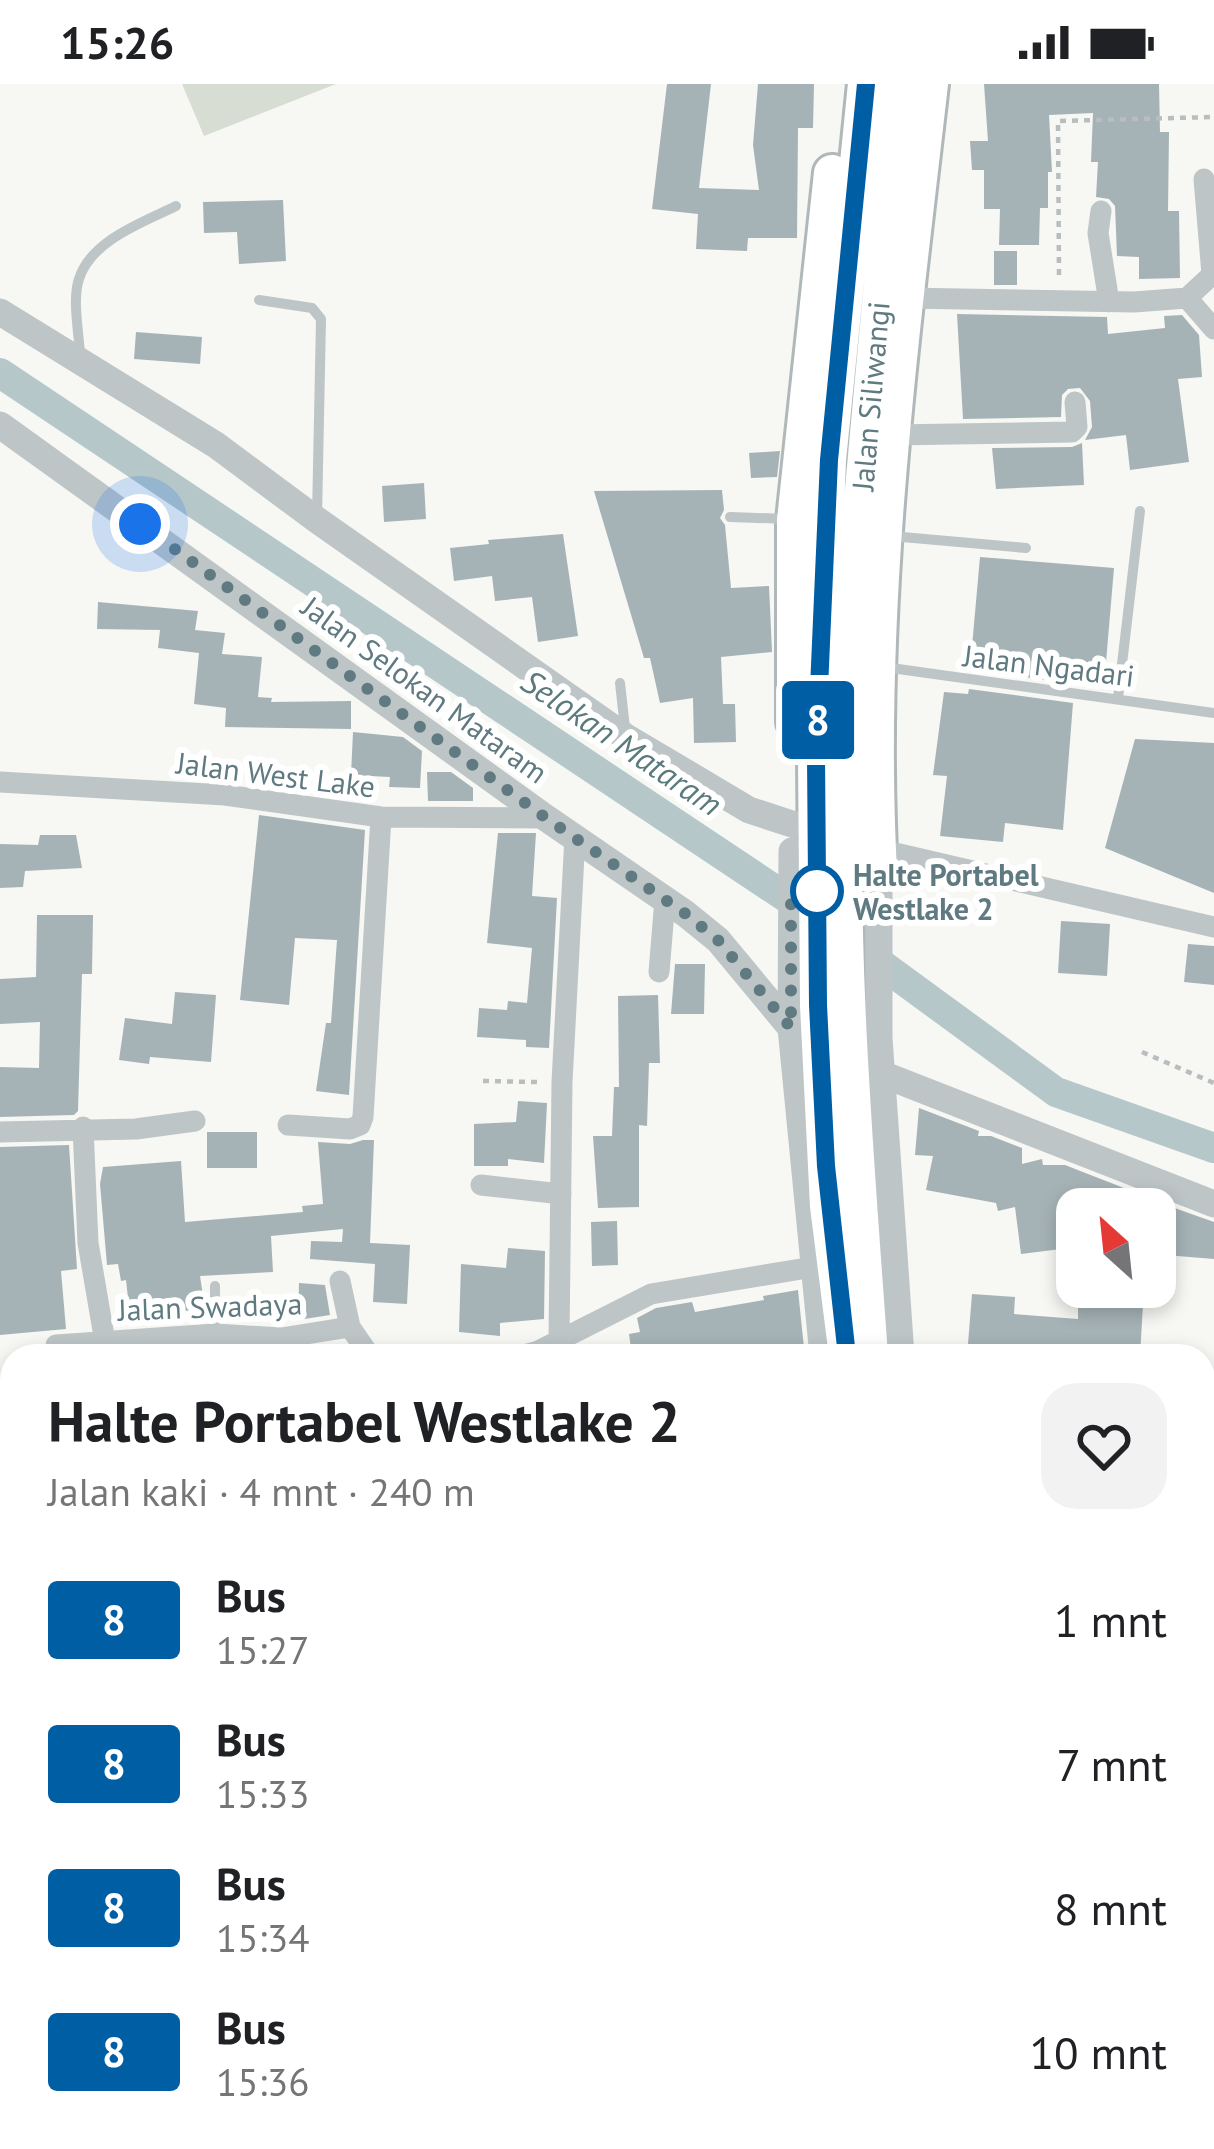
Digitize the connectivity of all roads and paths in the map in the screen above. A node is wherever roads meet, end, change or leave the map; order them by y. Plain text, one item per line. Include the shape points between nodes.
1 (842, 84) edge
2 (866, 84) edge
3 (900, 84) edge
4 (930, 84) edge
5 (1214, 117) edge
6 (879, 128) junction
7 (1204, 178) dead end
8 (176, 206) dead end
9 (1101, 211) dead end
10 (1213, 273) edge
11 (905, 298) junction
12 (1059, 298) junction
13 (1186, 298) junction
14 (259, 300) dead end
15 (1108, 302) junction
16 (0, 312) edge
17 (1214, 329) edge
18 (80, 363) junction
19 (1075, 402) dead end
20 (0, 425) edge
21 (891, 434) junction
22 (1140, 511) dead end
23 (730, 517) dead end
24 (316, 520) junction
25 (842, 527) junction
26 (1026, 548) dead end
27 (877, 666) junction
28 (620, 683) dead end
29 (1118, 698) junction
30 (1214, 712) edge
31 (626, 737) junction
32 (0, 782) edge
33 (380, 817) junction
34 (546, 818) junction
35 (575, 836) junction
36 (793, 838) junction
37 (879, 861) junction
38 (665, 899) junction
39 (1214, 927) edge
40 (659, 972) dead end
41 (819, 1016) junction
42 (1142, 1052) dead end
43 (882, 1074) junction
44 (483, 1081) dead end
45 (562, 1082) junction
46 (1214, 1083) edge
47 (195, 1121) dead end
48 (289, 1125) dead end
49 (83, 1127) junction
50 (0, 1132) edge
51 (481, 1185) dead end
52 (561, 1194) junction
53 (1214, 1204) edge
54 (813, 1267) junction
55 (340, 1281) dead end
56 (215, 1286) dead end
57 (350, 1327) junction
58 (215, 1334) junction
59 (559, 1340) junction
60 (105, 1342) junction
61 (72, 1344) edge
62 (126, 1344) edge
63 (170, 1344) edge
64 (362, 1344) edge
65 (549, 1344) edge
66 (822, 1344) edge
67 (845, 1344) edge
68 (868, 1344) edge
69 (900, 1344) edge

1 - 25 highway
2 - 6 highway, Jalan Siliwangi
3 - 6 highway, Jalan Siliwangi
4 - 11 highway
5 - 12 path via 1058,122
6 - 25 highway, Jalan Siliwangi via 829,460
7 - 10 street
8 - 18 lane via 120,234 78,280
9 - 15 street
10 - 13 street
11 - 12 street
11 - 21 highway
12 - 15 street
13 - 15 street
13 - 17 street
14 - 24 lane via 312,308 321,319
16 - 18 street
18 - 24 street via 216,445
19 - 21 street via 1072,432
20 - 34 street, Jalan Selokan Mataram
21 - 25 highway
22 - 29 lane
23 - 25 lane
24 - 31 street
25 - 26 lane
25 - 27 highway
25 - 36 highway
25 - 41 highway, Jalan Siliwangi
27 - 29 lane, Jalan Ngadari
27 - 37 highway
28 - 31 lane
29 - 30 lane, Jalan Ngadari
31 - 36 street
32 - 33 street, Jalan West Lake via 225,795
33 - 34 street, Jalan West Lake
33 - 48 street via 363,1117 350,1129
34 - 35 street, Jalan Selokan Mataram
35 - 38 street, Jalan Selokan Mataram
35 - 45 street
36 - 41 street via 790,965
37 - 39 street
37 - 43 street
38 - 40 street
38 - 41 street, Jalan Selokan Mataram
41 - 54 street
41 - 67 highway, Jalan Siliwangi via 828,1206
41 - 68 highway, Jalan Siliwangi
42 - 46 path
43 - 53 street
43 - 69 street
44 - 45 path
45 - 52 street
47 - 49 street
49 - 50 street
49 - 60 street, Jalan Swadaya via 88,1243
51 - 52 street
52 - 59 street
54 - 59 street via 651,1294
54 - 66 street
55 - 57 street
56 - 58 lane
57 - 58 street, Jalan Swadaya via 281,1338
57 - 64 street
58 - 63 street, Jalan Swadaya
59 - 65 street
60 - 61 street
60 - 62 street, Jalan Swadaya

